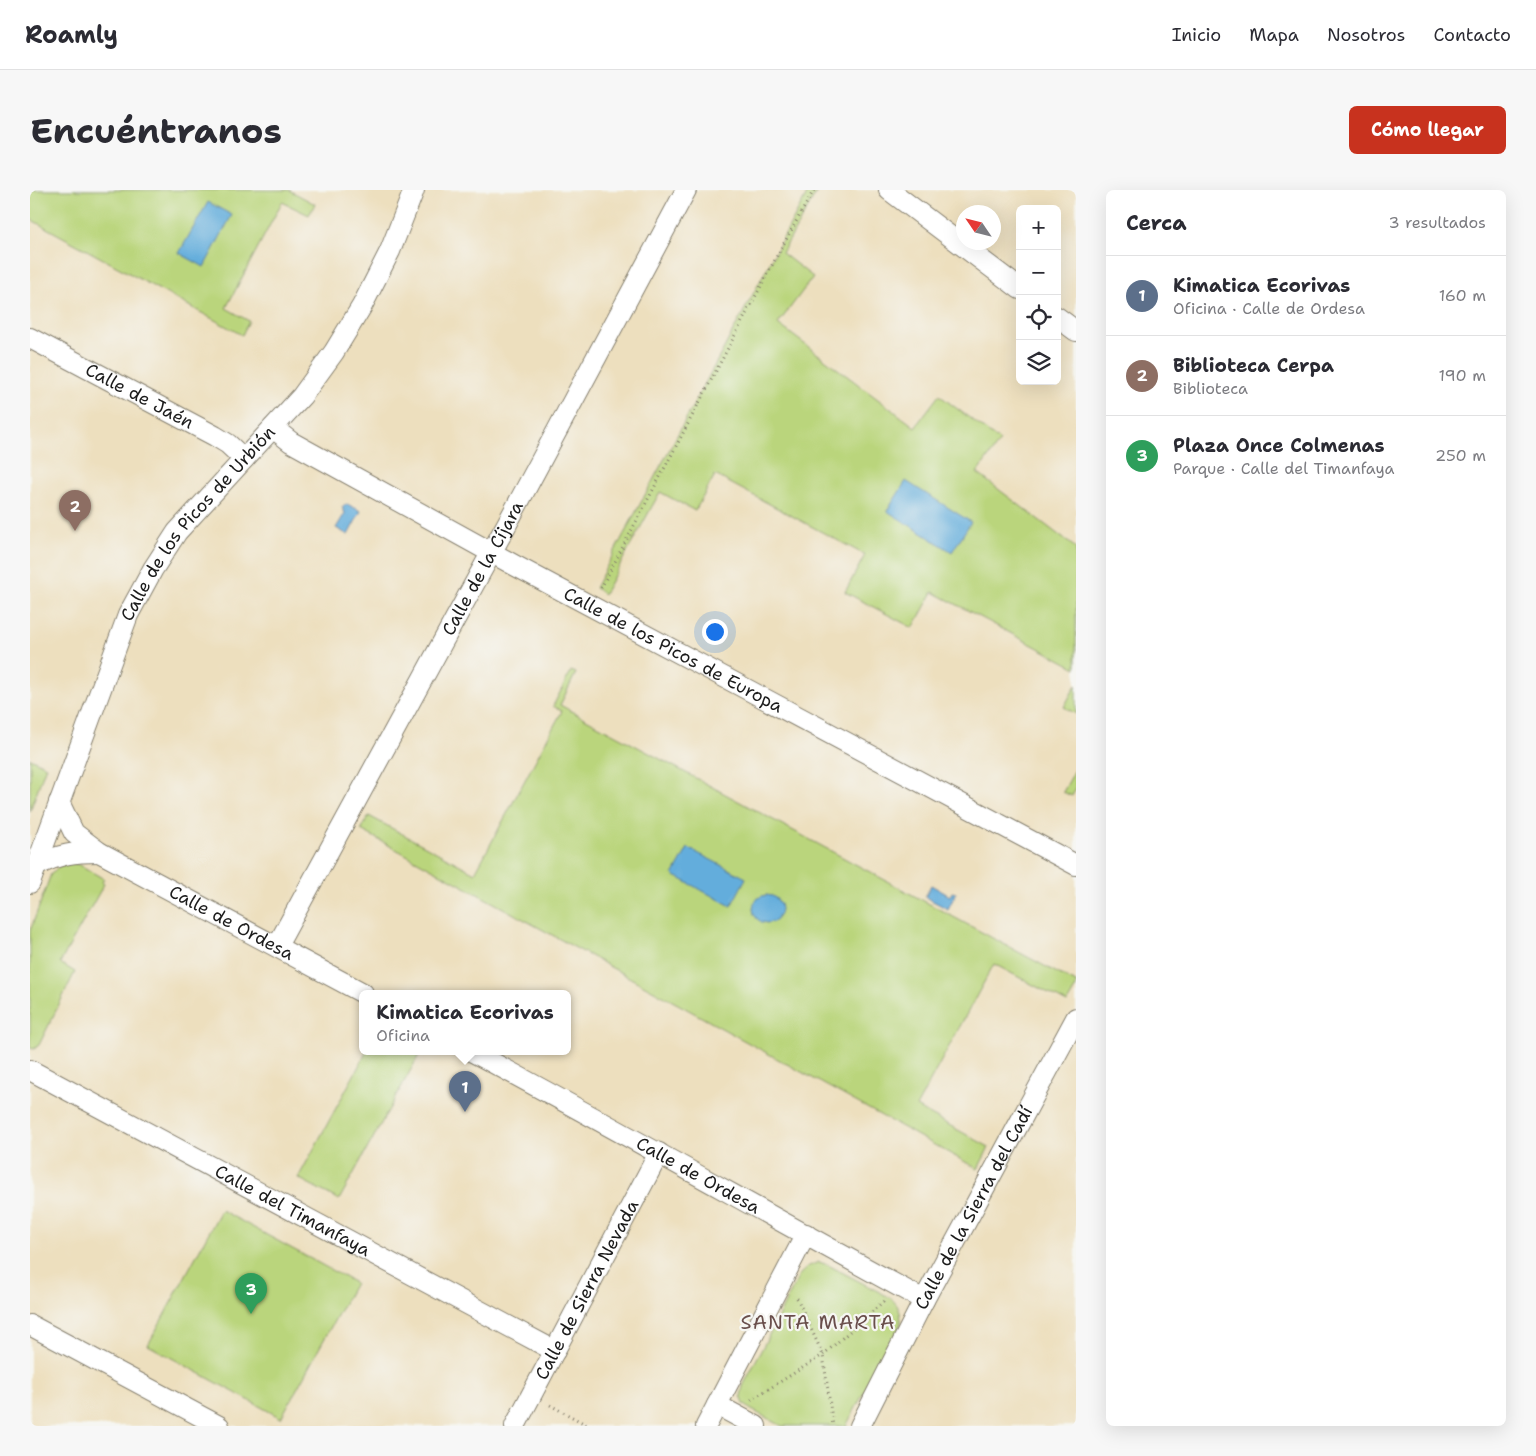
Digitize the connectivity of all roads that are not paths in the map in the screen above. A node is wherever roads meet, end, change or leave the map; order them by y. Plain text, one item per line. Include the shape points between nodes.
1 (414, 190) edge
2 (686, 190) edge
3 (889, 190) edge
4 (1016, 286) edge
5 (1061, 320) edge
6 (1076, 331) edge
7 (30, 338) edge
8 (272, 428) junction
9 (244, 459) junction
10 (491, 552) junction
11 (60, 802) junction
12 (99, 852) junction
13 (1076, 866) edge
14 (33, 875) edge
15 (277, 946) junction
16 (359, 991) edge
17 (1076, 1018) edge
18 (479, 1055) edge
19 (30, 1070) edge
20 (659, 1153) junction
21 (806, 1234) junction
22 (924, 1300) junction
23 (30, 1325) edge
24 (555, 1351) junction
25 (717, 1405) junction
26 (219, 1426) edge
27 (515, 1426) edge
28 (706, 1426) edge
29 (756, 1426) edge
30 (860, 1426) edge

1 - 8 street, Calle de los Picos de Urbión via 390,251 362,306 302,396
2 - 10 street, Calle de la Cíjara
3 - 4 street
5 - 6 street
7 - 9 street, Calle de Jaén via 215,436
8 - 9 street, Calle de los Picos de Urbión
8 - 10 street, Calle de los Picos de Europa via 291,442
9 - 11 street, Calle de los Picos de Urbión via 177,532 128,615
10 - 13 street, Calle de los Picos de Europa
10 - 15 street, Calle de la Cíjara
11 - 12 street, Calle de Ordesa via 74,834
11 - 14 street, Calle de los Picos de Urbión
12 - 14 street, Calle de Ordesa via 68,853 53,858
12 - 15 street, Calle de Ordesa
15 - 16 street, Calle de Ordesa
17 - 22 street, Calle de la Sierra del Cadí
18 - 20 street, Calle de Ordesa
19 - 24 street, Calle del Timanfaya
20 - 21 street, Calle de Ordesa
20 - 24 street, Calle de Sierra Nevada
21 - 22 street, Calle de Ordesa
21 - 25 street
22 - 30 street, Calle de la Sierra del Cadí
23 - 26 street
24 - 27 street, Calle de Sierra Nevada
25 - 28 street
25 - 29 street

